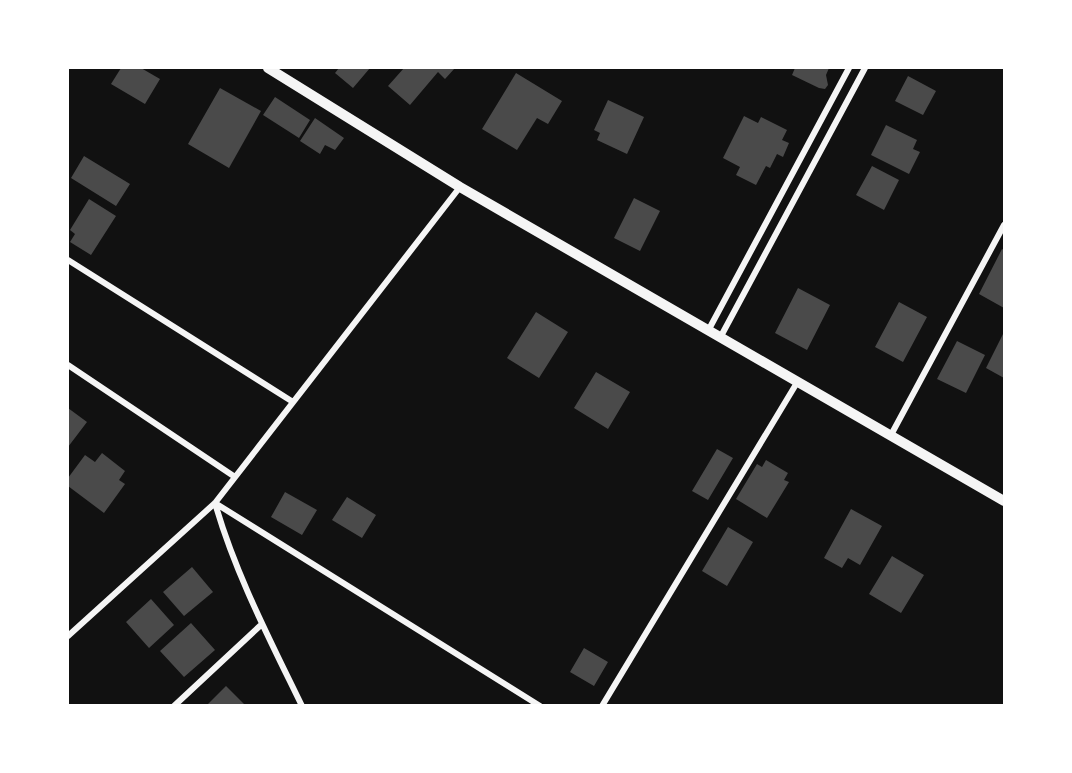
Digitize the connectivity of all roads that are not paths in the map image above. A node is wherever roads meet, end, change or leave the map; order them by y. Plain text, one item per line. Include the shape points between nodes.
1 (268, 68) edge
2 (849, 68) edge
3 (865, 68) edge
4 (460, 187) junction
5 (1005, 225) edge
6 (68, 260) edge
7 (708, 331) junction
8 (720, 338) junction
9 (68, 365) edge
10 (798, 381) junction
11 (293, 402) junction
12 (891, 435) junction
13 (235, 477) junction
14 (1005, 501) edge
15 (215, 503) junction
16 (262, 624) junction
17 (68, 636) edge
18 (174, 705) edge
19 (302, 705) edge
20 (540, 705) edge
21 (602, 705) edge

1 - 4 street
2 - 7 street
3 - 8 street
4 - 7 street
4 - 11 street
5 - 12 street
6 - 11 street
7 - 8 street
8 - 10 street
9 - 13 street
10 - 12 street
10 - 21 street
11 - 13 street
12 - 14 street
13 - 15 street
15 - 16 street
15 - 17 street
15 - 20 street
16 - 18 street
16 - 19 street

